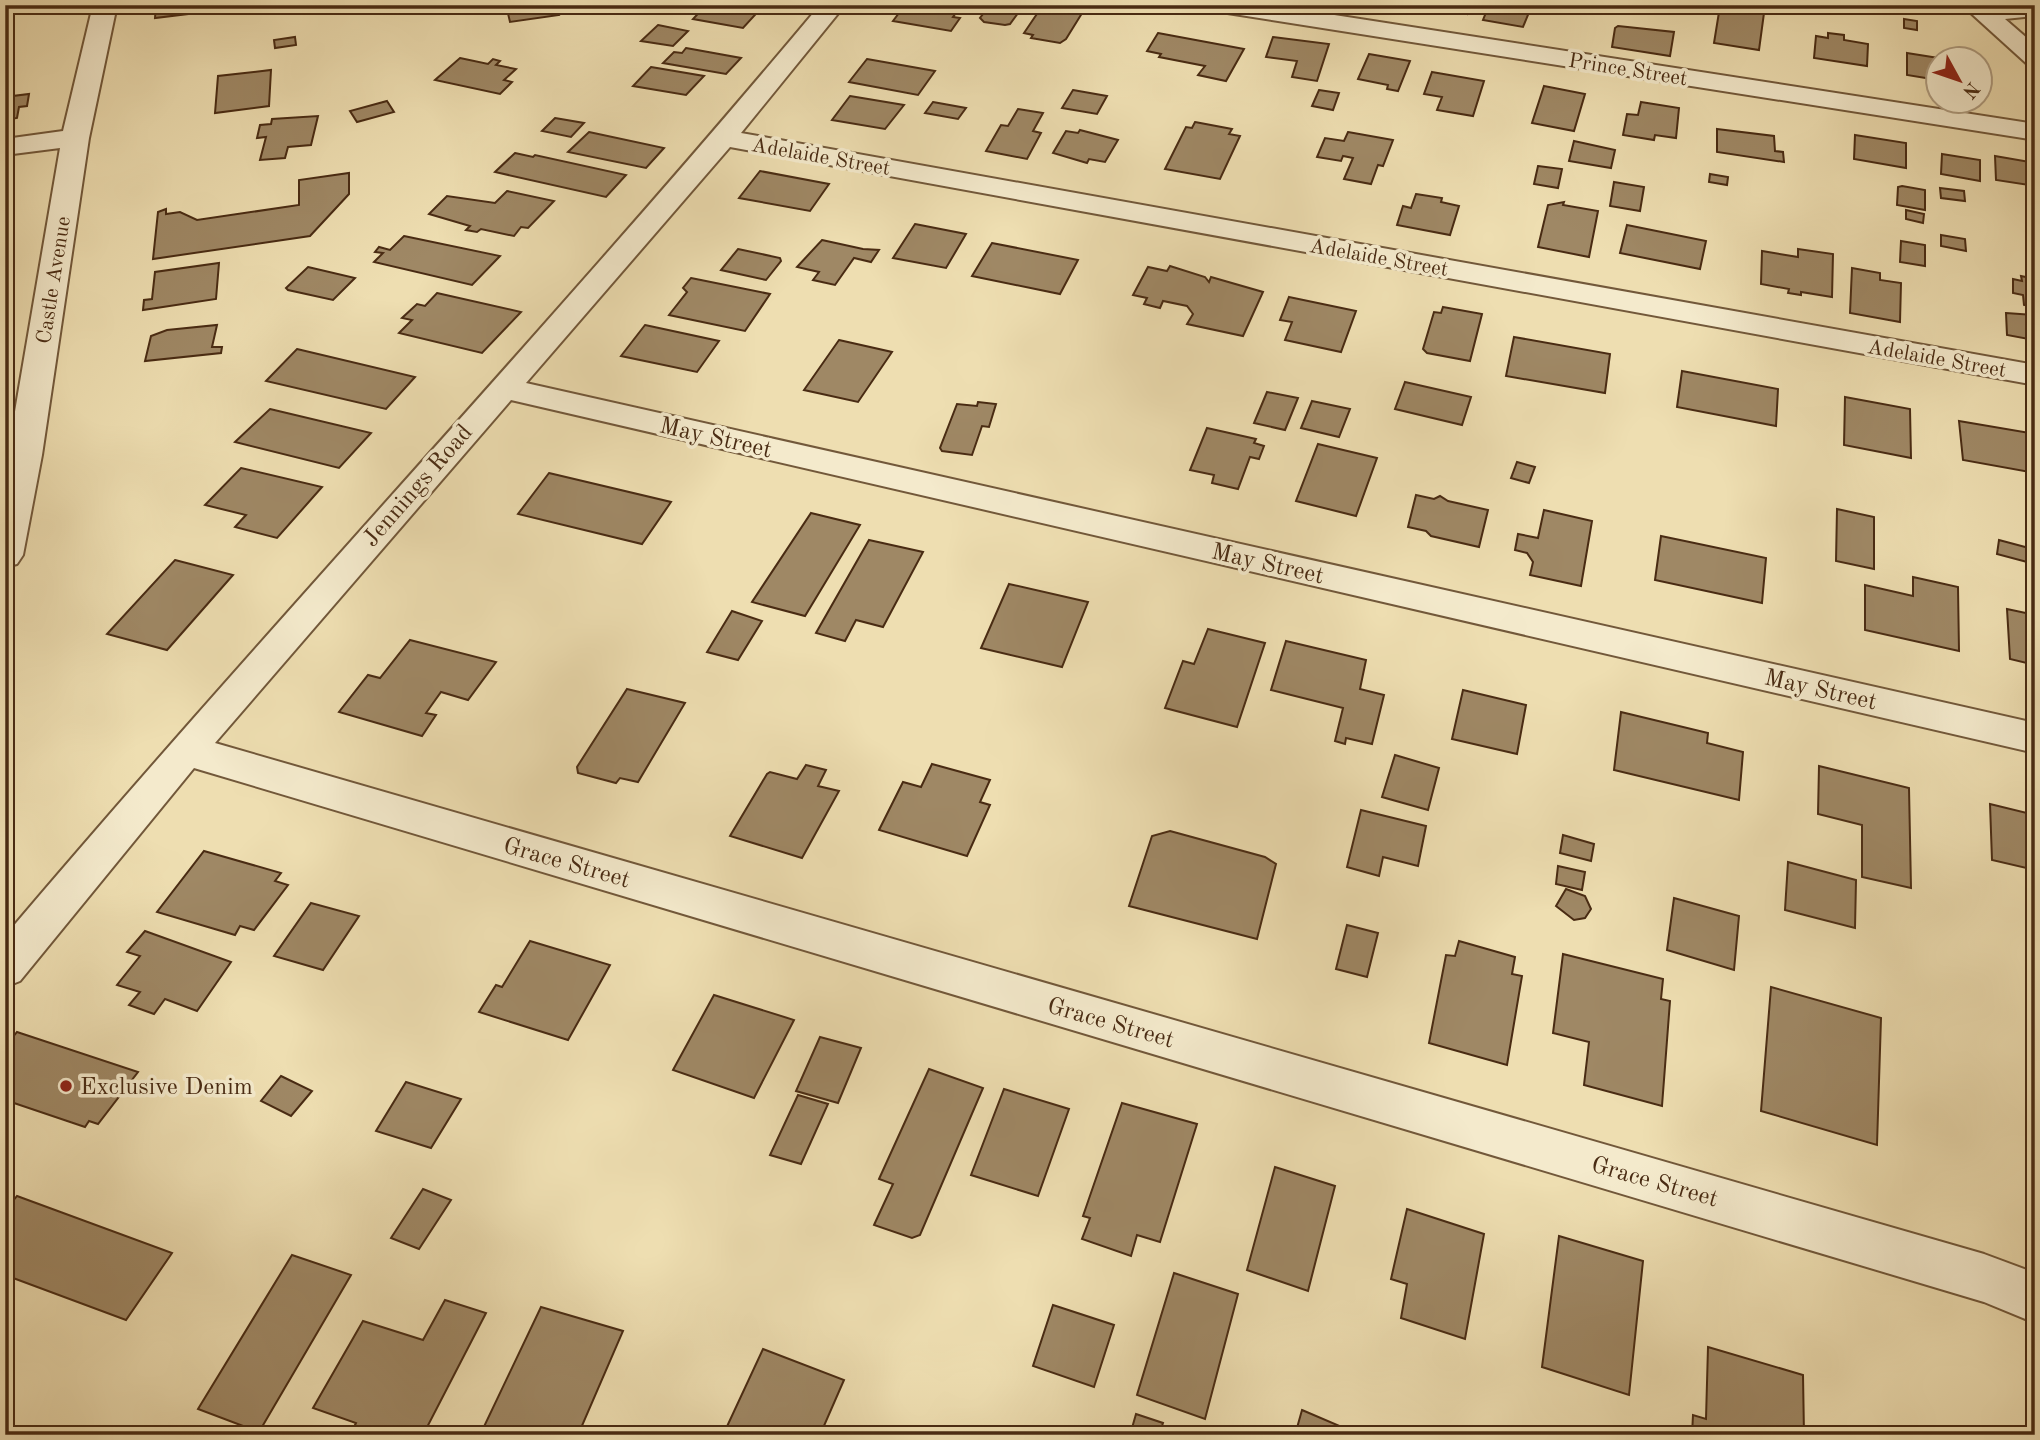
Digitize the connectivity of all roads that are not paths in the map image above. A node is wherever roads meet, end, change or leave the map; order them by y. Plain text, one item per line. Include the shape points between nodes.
1 (105, 5) edge
2 (833, 5) edge
3 (1221, 5) edge
4 (2035, 9) edge
5 (1979, 10) edge
6 (2035, 58) edge
7 (2035, 132) edge
8 (75, 138) junction
9 (723, 138) junction
10 (5, 147) edge
11 (2035, 375) edge
12 (502, 388) junction
13 (5, 555) edge
14 (2035, 738) edge
15 (186, 750) junction
16 (5, 968) edge
17 (2035, 1298) edge

1 - 8 street, Castle Avenue
2 - 9 street, Jennings Road
3 - 7 street, Prince Street
4 - 5 street
5 - 6 street
8 - 10 street
8 - 13 street, Castle Avenue
9 - 11 street, Adelaide Street
9 - 12 street, Jennings Road
12 - 14 street, May Street
12 - 15 street, Jennings Road
15 - 16 street, Jennings Road
15 - 17 street, Grace Street via 1984,1278

